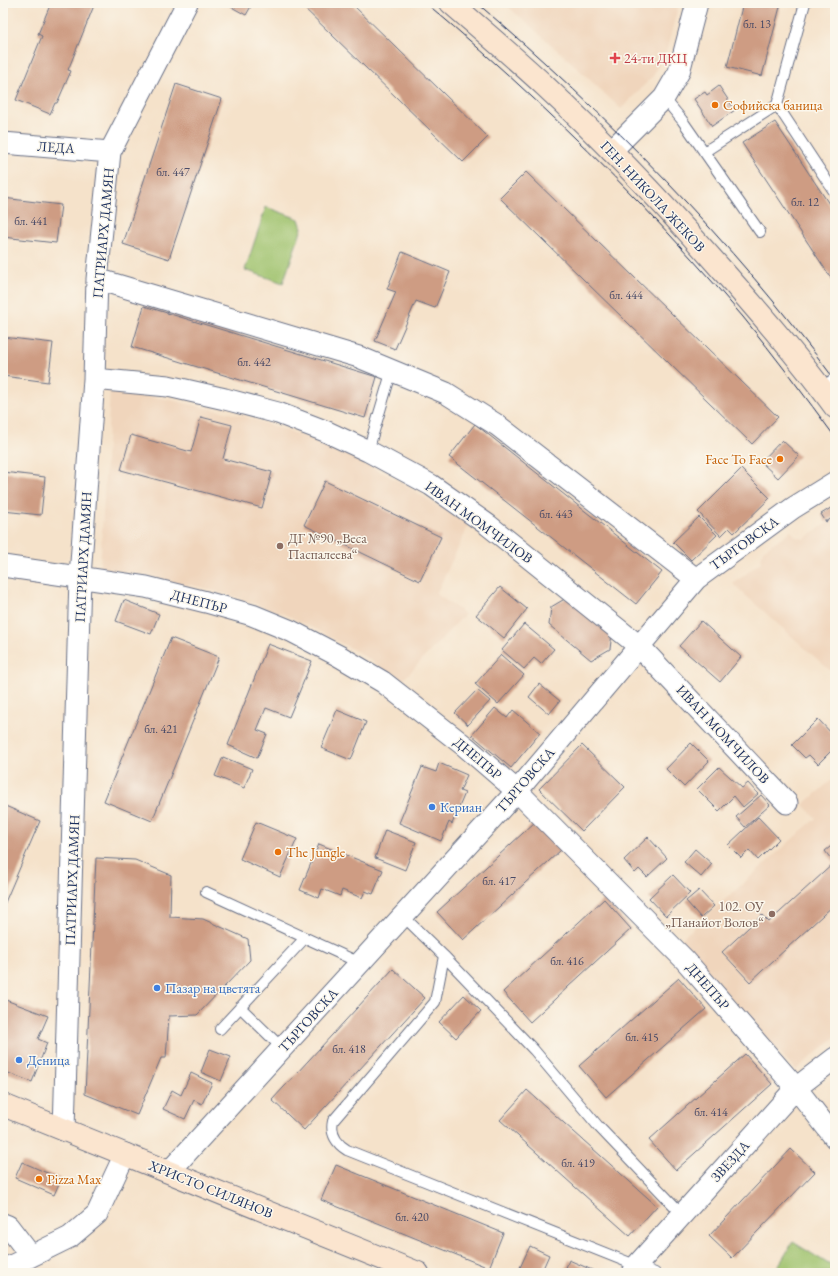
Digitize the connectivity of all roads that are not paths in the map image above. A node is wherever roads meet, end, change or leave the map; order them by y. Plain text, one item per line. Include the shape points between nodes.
1 (188, 3) edge
2 (451, 3) edge
3 (697, 3) edge
4 (805, 3) edge
5 (664, 98) junction
6 (777, 105) junction
7 (3, 143) edge
8 (611, 151) junction
9 (110, 152) junction
10 (704, 152) junction
11 (835, 193) edge
12 (760, 232) dead end
13 (97, 279) junction
14 (392, 370) junction
15 (94, 378) junction
16 (828, 383) edge
17 (835, 407) edge
18 (368, 451) junction
19 (835, 482) edge
20 (3, 566) edge
21 (80, 577) junction
22 (696, 579) junction
23 (639, 646) junction
24 (517, 791) junction
25 (787, 803) dead end
26 (206, 892) dead end
27 (403, 916) junction
28 (305, 938) junction
29 (444, 956) junction
30 (360, 963) junction
31 (240, 1007) junction
32 (220, 1028) dead end
33 (282, 1048) junction
34 (835, 1058) edge
35 (796, 1088) junction
36 (3, 1105) edge
37 (64, 1130) junction
38 (835, 1138) edge
39 (125, 1154) junction
40 (169, 1172) junction
41 (682, 1214) junction
42 (3, 1224) edge
43 (31, 1256) junction
44 (3, 1270) edge
45 (641, 1270) edge
46 (418, 1273) edge

1 - 9 street, ПАТРИАРХ ДАМЯН
2 - 8 street, ГЕН. НИКОЛА ЖЕКОВ via 544,85
3 - 5 street via 679,72
4 - 6 lane
5 - 8 street
5 - 10 lane
6 - 10 lane
6 - 11 lane
7 - 9 street, ЛЕДА
8 - 16 street, ГЕН. НИКОЛА ЖЕКОВ
9 - 13 street, ПАТРИАРХ ДАМЯН
10 - 12 lane
13 - 14 street via 360,357
13 - 15 street, ПАТРИАРХ ДАМЯН
14 - 18 lane
14 - 22 street via 446,393 497,426
15 - 18 street, ИВАН МОМЧИЛОВ via 168,386 278,413
15 - 21 street, ПАТРИАРХ ДАМЯН
16 - 17 street, ГЕН. НИКОЛА ЖЕКОВ
18 - 23 street, ИВАН МОМЧИЛОВ via 432,485 488,525
19 - 22 street, ТЪРГОВСКА via 793,508
20 - 21 street, ДНЕПЪР
21 - 24 street, ДНЕПЪР via 146,587 206,602 252,615 291,631 383,682
21 - 37 street, ПАТРИАРХ ДАМЯН
22 - 23 street, ТЪРГОВСКА
23 - 24 street, ТЪРГОВСКА
23 - 25 street, ИВАН МОМЧИЛОВ
24 - 27 street, ТЪРГОВСКА
24 - 35 street, ДНЕПЪР via 685,960
26 - 28 lane
27 - 29 lane
27 - 30 street, ТЪРГОВСКА
28 - 30 lane
28 - 31 lane
29 - 41 lane via 534,1050 598,1126
29 - 45 lane via 435,1002 333,1121 331,1128 337,1142 347,1150
30 - 33 street, ТЪРГОВСКА
31 - 32 lane
31 - 33 lane
33 - 40 street, ТЪРГОВСКА
34 - 35 street, ЗВЕЗДА
35 - 38 street, ДНЕПЪР
35 - 41 street, ЗВЕЗДА
36 - 37 street, ХРИСТО СИЛЯНОВ
37 - 39 street, ХРИСТО СИЛЯНОВ
39 - 40 street, ХРИСТО СИЛЯНОВ
39 - 43 street via 97,1214 70,1237
40 - 46 street, ХРИСТО СИЛЯНОВ
41 - 45 street, ЗВЕЗДА
42 - 43 street via 8,1226
43 - 44 street

